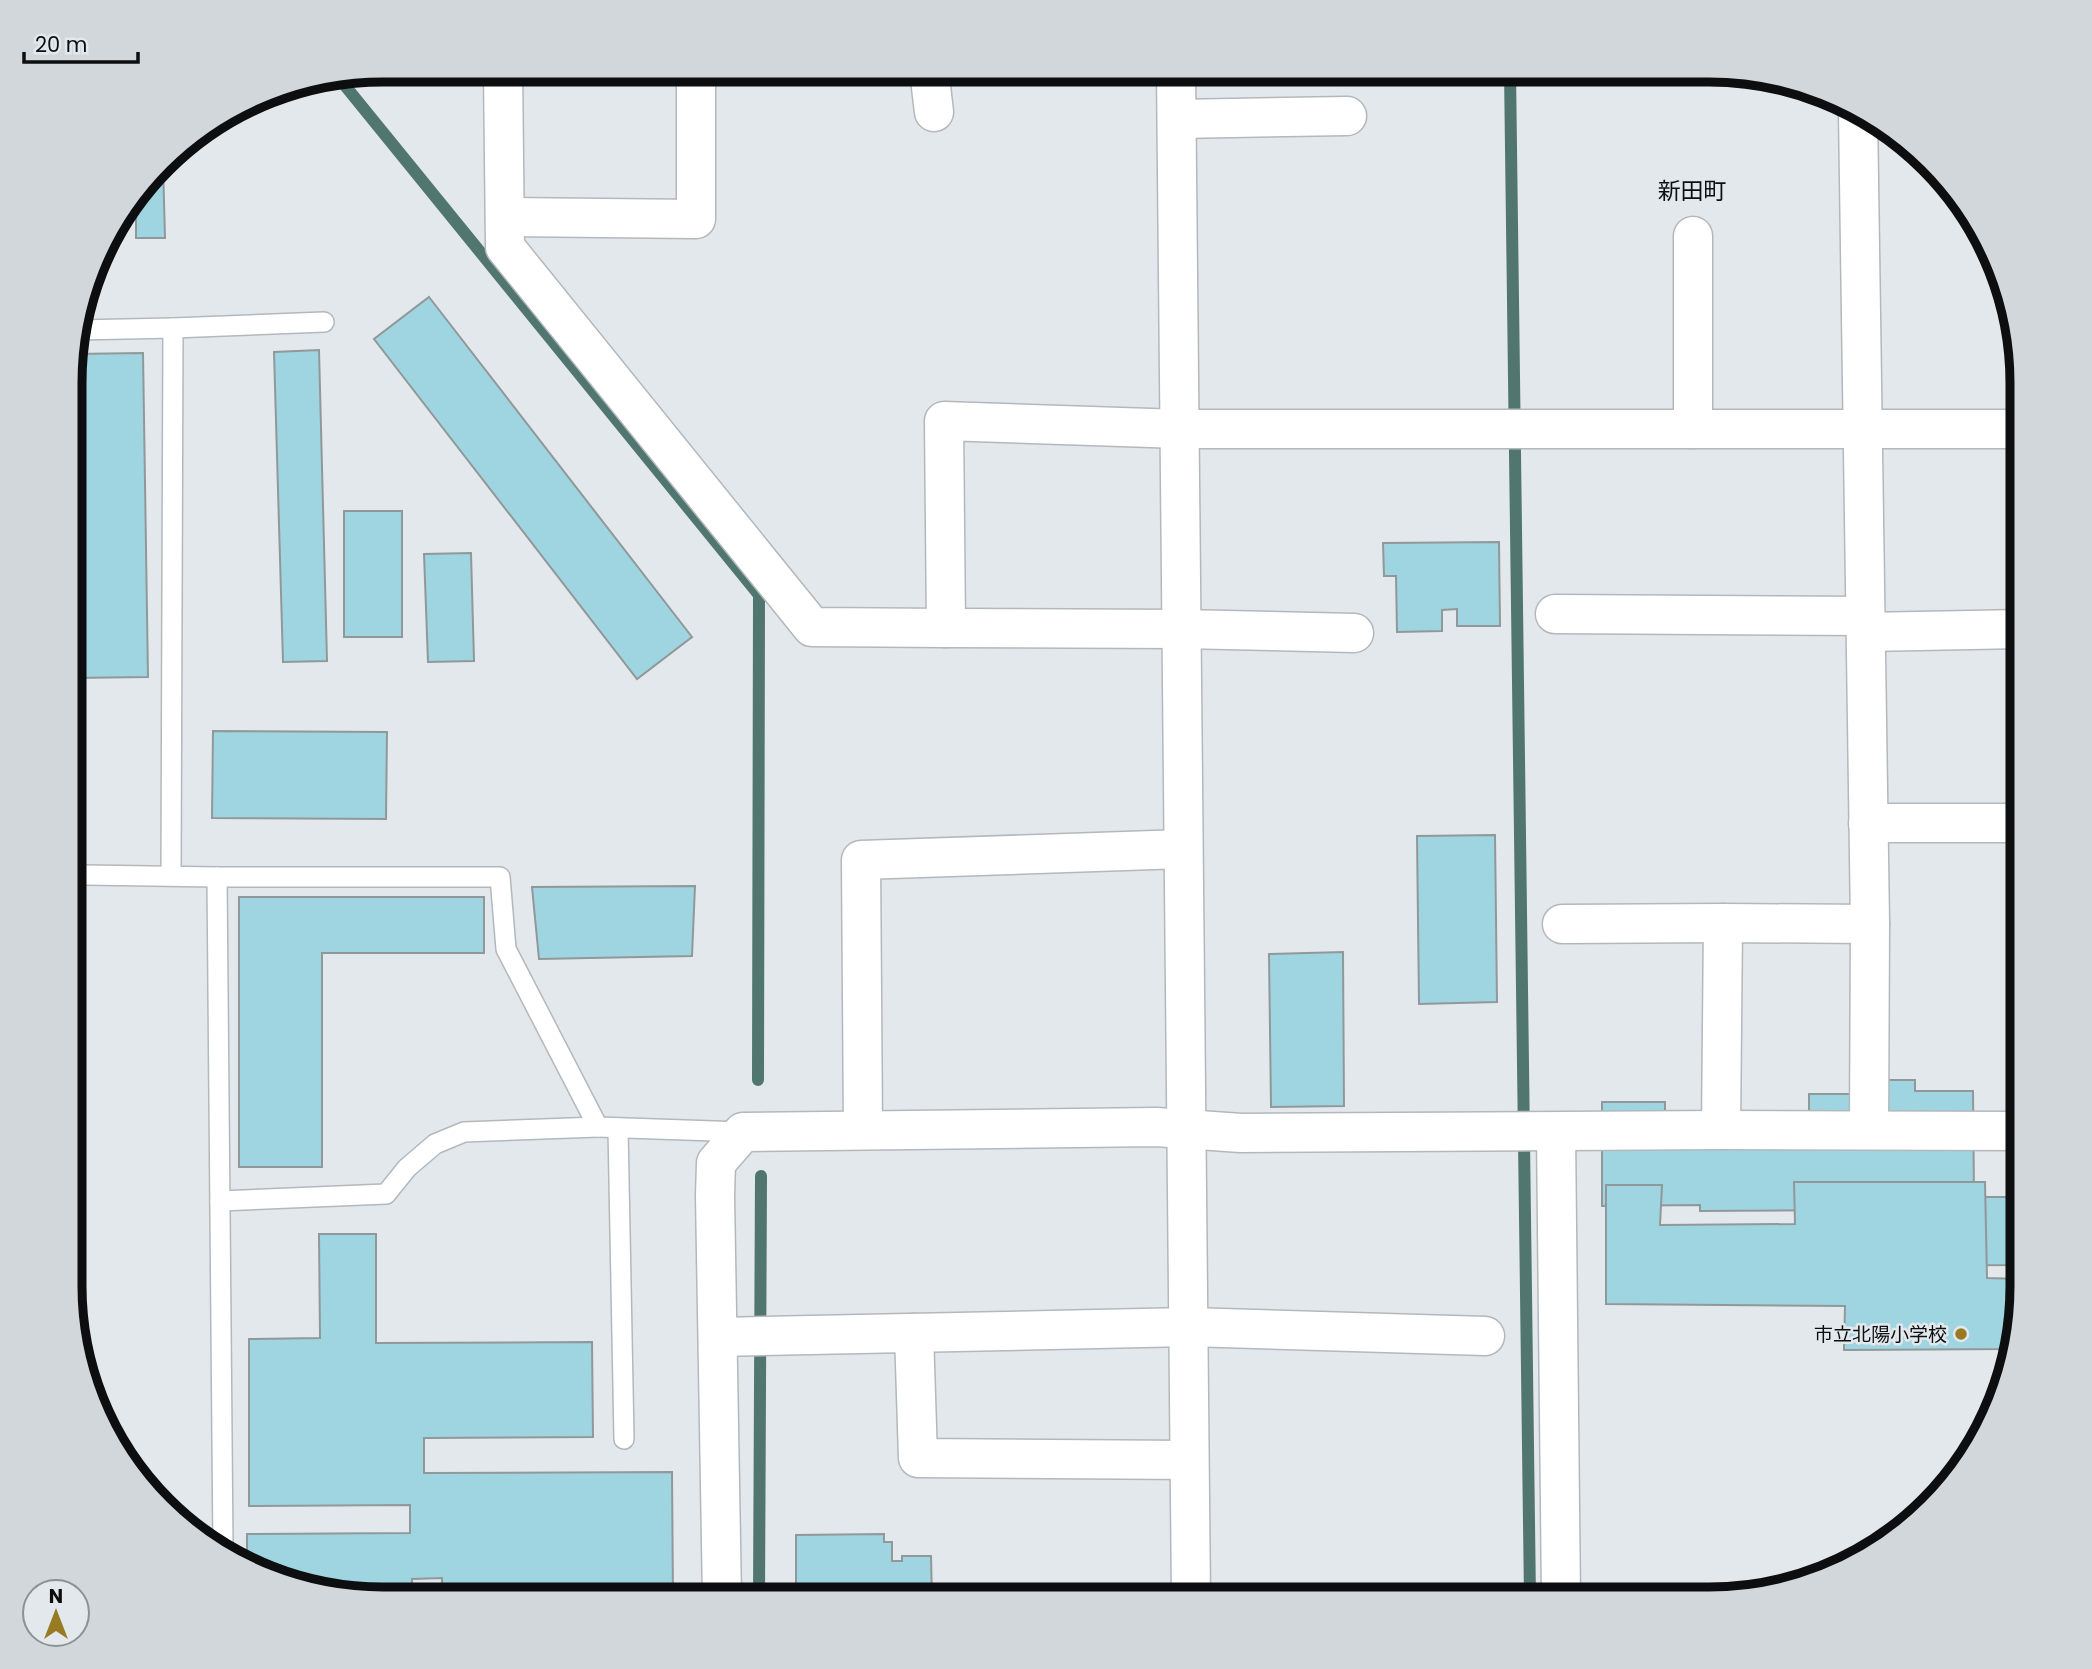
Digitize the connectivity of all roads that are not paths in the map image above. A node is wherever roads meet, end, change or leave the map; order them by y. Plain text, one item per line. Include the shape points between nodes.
1 (503, 82) edge
2 (696, 82) edge
3 (930, 82) edge
4 (1176, 82) edge
5 (934, 112) dead end
6 (1347, 116) dead end
7 (1177, 119) junction
8 (1858, 123) edge
9 (505, 217) junction
10 (1693, 236) dead end
11 (324, 322) dead end
12 (173, 328) junction
13 (87, 330) edge
14 (1181, 429) junction
15 (1693, 429) junction
16 (1863, 429) junction
17 (2010, 429) edge
18 (1555, 614) dead end
19 (1866, 624) junction
20 (946, 628) junction
21 (1182, 629) junction
22 (2010, 629) edge
23 (1354, 633) dead end
24 (1868, 823) junction
25 (2010, 823) edge
26 (1183, 849) junction
27 (85, 875) dead end
28 (171, 876) junction
29 (217, 877) junction
30 (1723, 923) junction
31 (1562, 924) dead end
32 (1870, 924) junction
33 (598, 1126) junction
34 (618, 1128) junction
35 (863, 1130) junction
36 (1186, 1130) junction
37 (1721, 1130) junction
38 (1869, 1130) junction
39 (2010, 1131) edge
40 (743, 1132) junction
41 (1536, 1132) junction
42 (220, 1201) junction
43 (1189, 1327) junction
44 (914, 1333) junction
45 (746, 1336) junction
46 (1485, 1336) dead end
47 (624, 1439) dead end
48 (1189, 1460) junction
49 (223, 1540) edge
50 (723, 1587) edge
51 (1191, 1587) edge
52 (1561, 1587) edge

1 - 9 street
2 - 9 street via 696,219
3 - 5 street
4 - 7 street
6 - 7 street
7 - 14 street
8 - 16 street
9 - 20 street via 505,247 812,627
10 - 15 street
11 - 12 lane
12 - 13 lane
12 - 28 lane
14 - 15 street
14 - 20 street via 944,421
14 - 21 street
15 - 16 street
16 - 17 street
16 - 19 street
18 - 19 street
19 - 22 street
19 - 24 street
20 - 21 street
21 - 23 street
21 - 26 street
24 - 25 street
24 - 32 street
26 - 35 street via 861,860
26 - 36 street
27 - 28 lane
28 - 29 lane
29 - 33 lane via 500,877 506,949
29 - 42 lane
30 - 31 street
30 - 32 street
30 - 37 street
32 - 38 street
33 - 34 lane
33 - 42 lane via 464,1132 435,1144 386,1194
34 - 40 lane
34 - 47 lane
35 - 36 street
35 - 40 street
36 - 41 street
36 - 43 street
37 - 38 street
37 - 41 street
38 - 39 street
40 - 45 street via 716,1163 715,1196
41 - 52 street
42 - 49 lane
43 - 44 street
43 - 46 street
43 - 48 street
44 - 45 street
44 - 48 street via 918,1458
45 - 50 street
48 - 51 street

